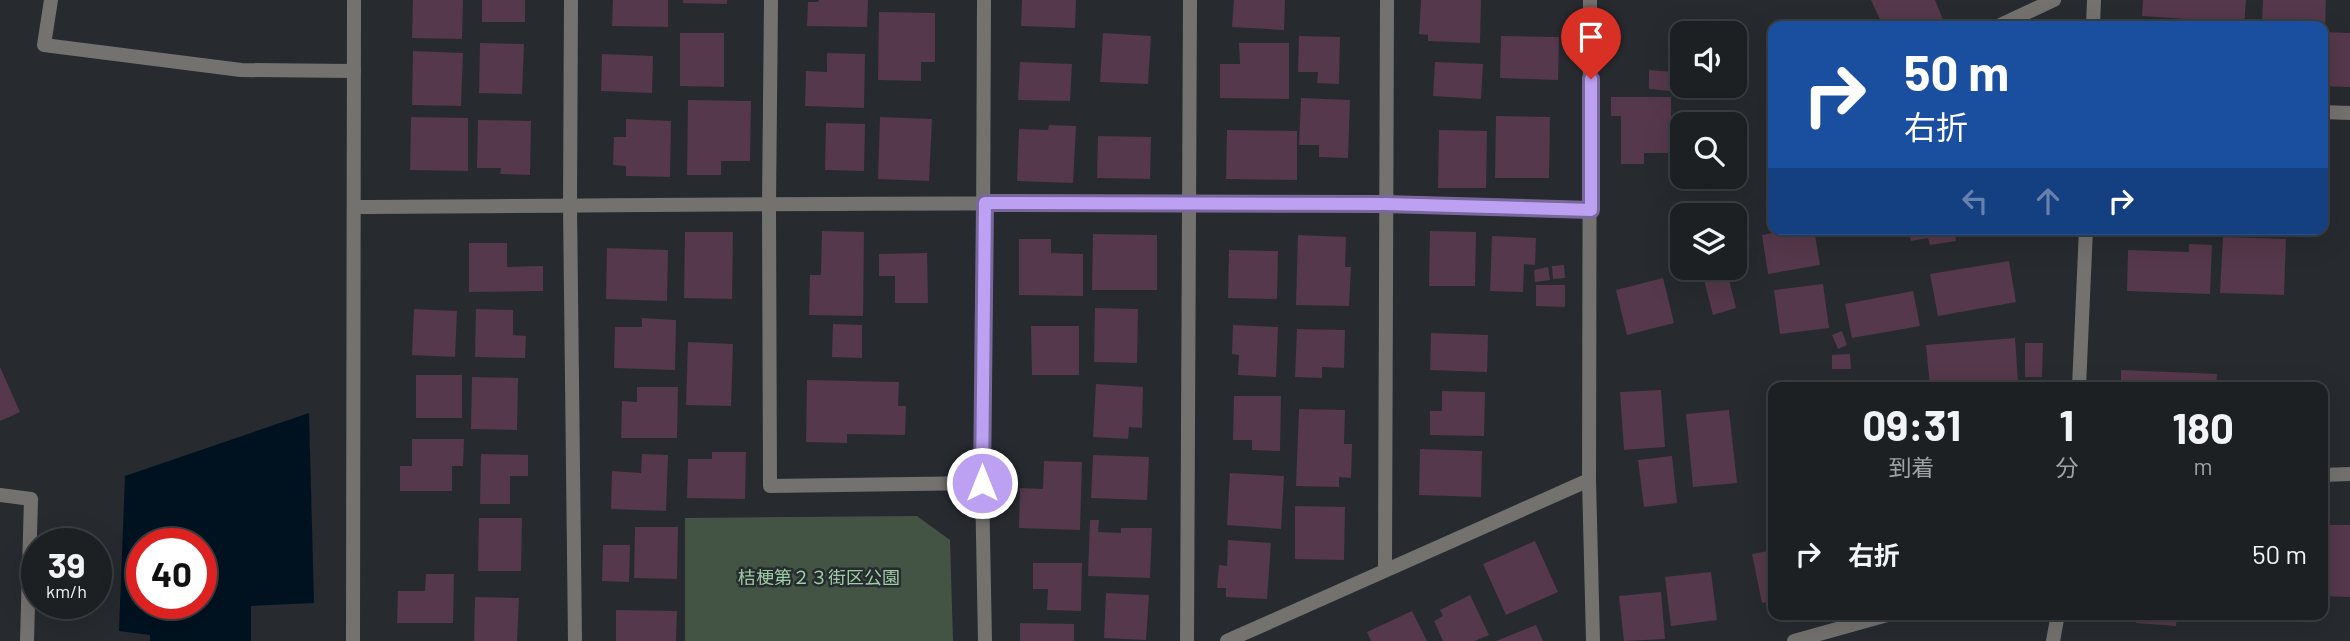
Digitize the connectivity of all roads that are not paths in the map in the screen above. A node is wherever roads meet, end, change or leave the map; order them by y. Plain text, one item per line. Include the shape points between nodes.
1 (51, 0) edge
2 (354, 0) edge
3 (571, 0) edge
4 (771, 0) edge
5 (984, 0) edge
6 (1190, 0) edge
7 (1387, 0) edge
8 (1590, 0) edge
9 (2054, 0) edge
10 (2094, 0) edge
11 (2009, 21) edge
12 (2093, 21) edge
13 (354, 71) junction
14 (2328, 112) edge
15 (2350, 113) edge
16 (985, 203) junction
17 (1189, 204) junction
18 (1385, 204) junction
19 (769, 205) junction
20 (570, 206) junction
21 (354, 207) junction
22 (1591, 210) junction
23 (2085, 235) edge
24 (2079, 382) edge
25 (2350, 474) edge
26 (2328, 475) edge
27 (1589, 480) junction
28 (982, 483) junction
29 (0, 495) edge
30 (1385, 569) junction
31 (1869, 620) edge
32 (2057, 620) edge
33 (27, 641) edge
34 (353, 641) edge
35 (575, 641) edge
36 (985, 641) edge
37 (1187, 641) edge
38 (1227, 641) edge
39 (1593, 641) edge
40 (1794, 641) edge
41 (2053, 641) edge

1 - 13 street via 44,46 241,70
2 - 13 street
3 - 20 street
4 - 19 street
5 - 16 street
6 - 17 street
7 - 18 street
8 - 22 street
9 - 11 street
10 - 12 street
13 - 21 street
14 - 15 street
16 - 17 street
16 - 19 street
16 - 28 street
17 - 18 street
17 - 37 street
18 - 22 street
18 - 30 street
19 - 20 street
19 - 28 street via 770,486
20 - 21 street
20 - 35 street
21 - 34 street
22 - 27 street
23 - 24 street
25 - 26 street
27 - 30 street
27 - 39 street
28 - 36 street
29 - 33 street via 31,499
30 - 38 street
31 - 40 street
32 - 41 street

